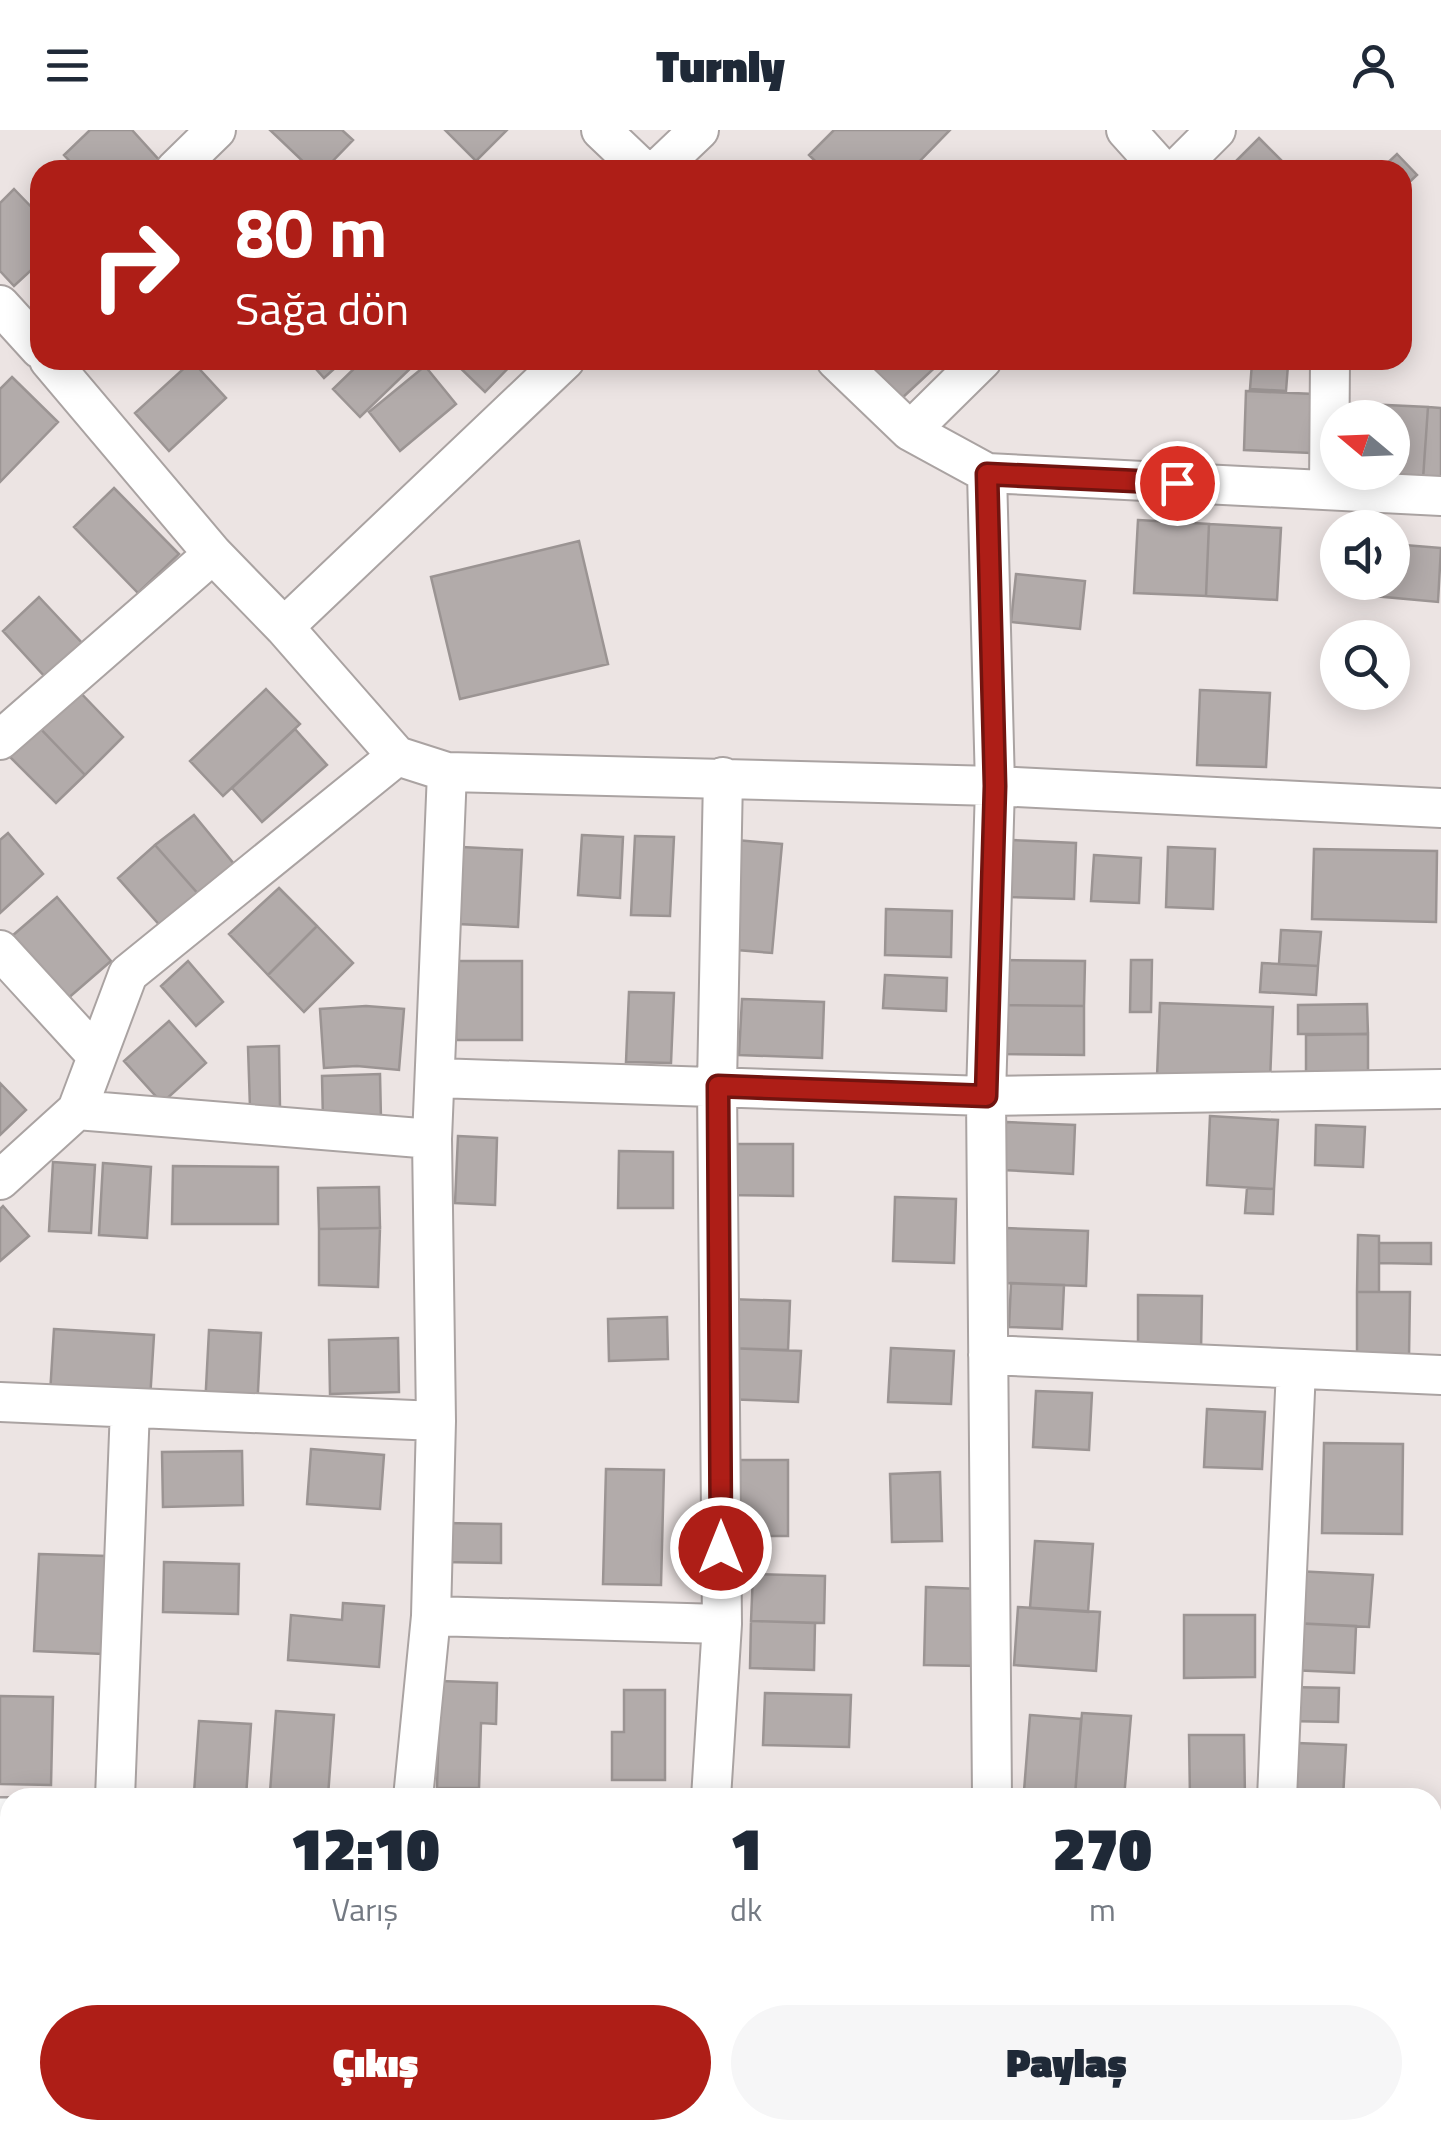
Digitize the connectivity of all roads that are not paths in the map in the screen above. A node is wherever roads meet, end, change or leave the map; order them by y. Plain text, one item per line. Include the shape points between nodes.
1 (216, 130) edge
2 (601, 130) edge
3 (699, 130) edge
4 (1126, 130) edge
5 (1216, 130) edge
6 (184, 160) edge
7 (632, 160) edge
8 (668, 160) edge
9 (1153, 160) edge
10 (1186, 160) edge
11 (57, 370) edge
12 (554, 370) edge
13 (846, 370) edge
14 (972, 370) edge
15 (1330, 370) edge
16 (1329, 400) edge
17 (910, 431) junction
18 (987, 474) junction
19 (1320, 490) edge
20 (1328, 490) edge
21 (1441, 496) edge
22 (212, 554) junction
23 (284, 627) junction
24 (1, 739) edge
25 (397, 756) junction
26 (447, 772) junction
27 (723, 777) junction
28 (995, 786) junction
29 (1441, 808) edge
30 (0, 950) edge
31 (97, 1056) junction
32 (436, 1078) junction
33 (718, 1086) junction
34 (1441, 1089) edge
35 (986, 1096) junction
36 (76, 1110) junction
37 (432, 1138) junction
38 (0, 1180) edge
39 (988, 1355) junction
40 (1296, 1369) junction
41 (1441, 1375) edge
42 (0, 1402) edge
43 (130, 1408) junction
44 (436, 1421) junction
45 (432, 1616) junction
46 (722, 1624) junction
47 (115, 1788) edge
48 (413, 1788) edge
49 (712, 1788) edge
50 (992, 1788) edge
51 (1276, 1788) edge

1 - 6 street
2 - 7 street
3 - 8 street
4 - 9 street
5 - 10 street
11 - 22 street
12 - 23 street
13 - 17 street
14 - 17 street
15 - 16 street
17 - 18 street
18 - 19 street
18 - 28 street
20 - 21 street
22 - 23 street
22 - 24 street
23 - 25 street
25 - 26 street
25 - 31 street via 128,974
26 - 27 street
26 - 32 street
27 - 28 street
27 - 33 street
28 - 29 street
28 - 35 street
30 - 31 street
31 - 36 street
32 - 33 street
32 - 37 street
33 - 35 street
33 - 46 street
34 - 35 street
35 - 39 street
36 - 37 street
36 - 38 street
37 - 44 street
39 - 40 street
39 - 50 street
40 - 41 street
40 - 51 street
42 - 43 street
43 - 44 street
43 - 47 street
44 - 45 street
45 - 46 street
45 - 48 street
46 - 49 street

